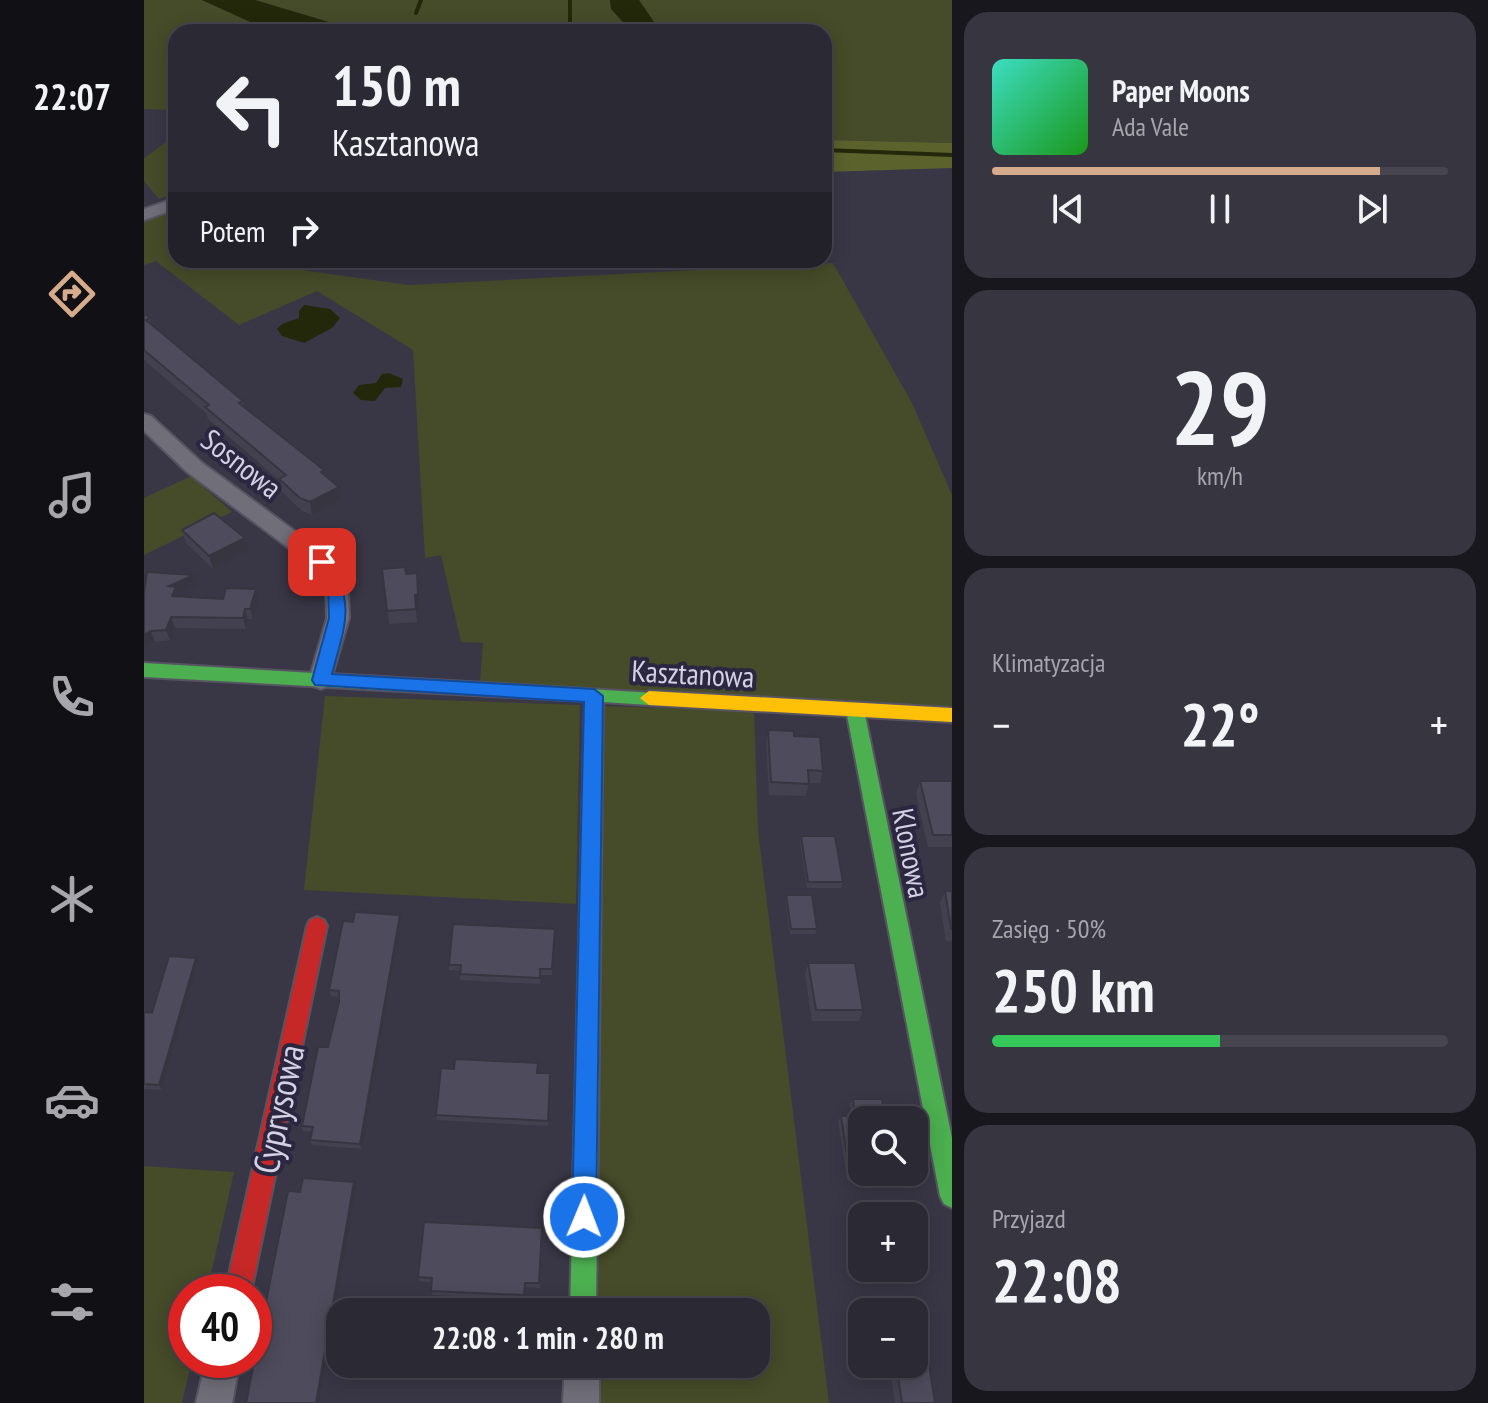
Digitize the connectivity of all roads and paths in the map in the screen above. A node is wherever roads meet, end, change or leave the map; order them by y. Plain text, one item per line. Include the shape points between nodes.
1 (168, 206) edge
2 (144, 215) edge
3 (144, 420) edge
4 (144, 670) edge
5 (321, 680) junction
6 (594, 696) junction
7 (855, 710) junction
8 (952, 715) edge
9 (317, 926) dead end
10 (952, 1196) edge
11 (242, 1274) edge
12 (583, 1298) edge
13 (219, 1378) edge
14 (582, 1378) edge
15 (214, 1403) edge
16 (581, 1403) edge

1 - 2 street
3 - 5 street, Sosnowa via 194,467 322,562 337,589 338,618
4 - 5 street, Kasztanowa
5 - 6 street, Kasztanowa
6 - 7 street, Kasztanowa
6 - 12 street
7 - 8 street, Kasztanowa
7 - 10 street, Klonowa
9 - 11 street, Cyprysowa
13 - 15 street
14 - 16 street

